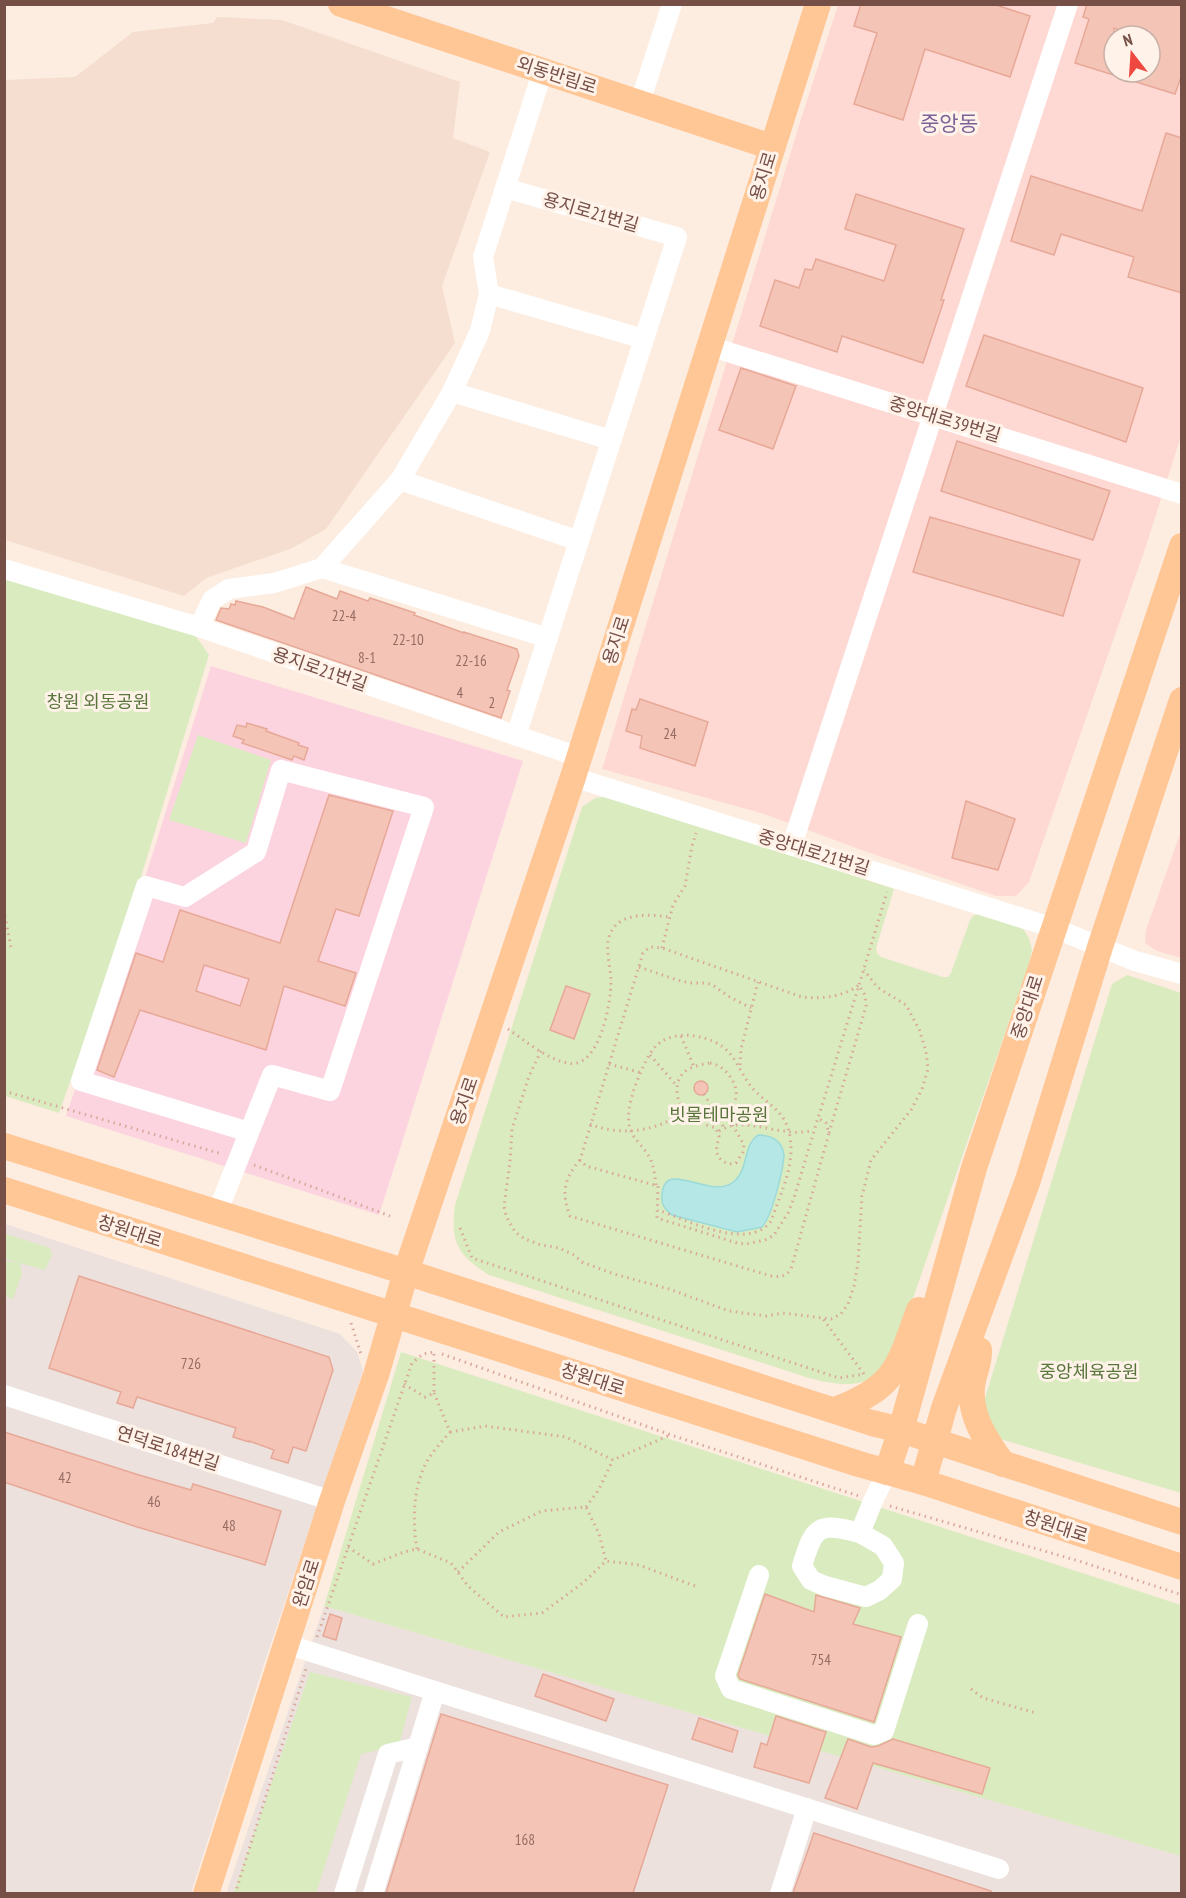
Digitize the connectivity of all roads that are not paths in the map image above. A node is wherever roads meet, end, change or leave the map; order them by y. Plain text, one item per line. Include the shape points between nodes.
1 (341, 4) edge
2 (672, 4) edge
3 (818, 4) edge
4 (1068, 4) edge
5 (543, 70) junction
6 (640, 102) junction
7 (772, 147) junction
8 (505, 188) junction
9 (489, 294) junction
10 (644, 339) junction
11 (709, 346) junction
12 (452, 392) junction
13 (933, 416) junction
14 (611, 440) junction
15 (400, 480) junction
16 (1182, 494) edge
17 (579, 541) junction
18 (1182, 546) edge
19 (322, 568) junction
20 (4, 569) edge
21 (199, 627) junction
22 (548, 638) junction
23 (1182, 700) edge
24 (516, 736) junction
25 (576, 767) junction
26 (792, 845) junction
27 (1054, 928) junction
28 (1100, 947) junction
29 (1182, 974) edge
30 (249, 1132) junction
31 (4, 1146) edge
32 (4, 1190) edge
33 (217, 1213) junction
34 (406, 1272) junction
35 (943, 1279) junction
36 (394, 1315) junction
37 (976, 1324) junction
38 (4, 1395) edge
39 (835, 1410) junction
40 (902, 1430) junction
41 (934, 1442) junction
42 (1003, 1464) junction
43 (887, 1472) junction
44 (923, 1482) junction
45 (332, 1500) junction
46 (1182, 1522) edge
47 (860, 1533) junction
48 (1182, 1567) edge
49 (759, 1575) dead end
50 (918, 1624) dead end
51 (286, 1644) junction
52 (435, 1691) junction
53 (418, 1747) junction
54 (807, 1809) junction
55 (999, 1869) dead end
56 (206, 1893) edge
57 (344, 1893) edge
58 (373, 1893) edge
59 (780, 1893) edge

1 - 5 main road, 외동반림로
2 - 6 street
3 - 7 main road, 용지로
4 - 13 street
5 - 6 main road, 외동반림로
5 - 8 street
6 - 7 main road, 외동반림로
7 - 11 main road, 용지로
8 - 9 street via 483,257
8 - 10 street, 용지로21번길 via 677,237
9 - 10 street
9 - 12 street via 480,331
10 - 14 street
11 - 13 street, 중앙대로39번길
11 - 25 main road, 용지로
12 - 14 street
12 - 15 street
13 - 16 street, 중앙대로39번길
13 - 26 street
14 - 17 street
15 - 17 street
15 - 19 street
17 - 22 street
18 - 27 main road, 중앙대로
19 - 21 street via 274,583 229,589 212,600
19 - 22 street
20 - 21 street, 용지로21번길
21 - 24 street, 용지로21번길
22 - 24 street
23 - 28 main road
24 - 25 street, 용지로21번길
25 - 26 street, 중앙대로21번길 via 703,817
25 - 34 main road, 용지로
26 - 27 street, 중앙대로21번길
27 - 28 street, 중앙대로21번길
27 - 35 main road, 중앙대로 via 974,1168
28 - 29 street, 중앙대로21번길
28 - 37 main road via 1028,1180
30 - 30 street via 272,1075 330,1091 424,807 281,770 256,852 185,897 146,886 81,1081
30 - 33 street
31 - 33 main road
32 - 36 main road, 창원대로
33 - 34 main road
34 - 36 main road, 완암로
34 - 39 main road
35 - 39 main road via 919,1309 901,1362 892,1375 866,1397
35 - 40 main road, 중앙대로
36 - 43 main road, 창원대로
36 - 45 main road, 완암로
37 - 41 main road
37 - 42 main road via 979,1355 972,1404 981,1430
38 - 45 street, 연덕로184번길
39 - 40 main road
40 - 41 main road
40 - 43 main road, 중앙대로
41 - 42 main road
41 - 44 main road
42 - 46 main road
43 - 44 main road, 창원대로
43 - 47 street
44 - 48 main road, 창원대로
45 - 51 main road, 완암로
47 - 47 street via 834,1526 819,1530 809,1542 802,1566 811,1580 866,1597 892,1579 894,1563 884,1546
49 - 50 street via 725,1676 731,1689 874,1735 884,1731
51 - 52 street
51 - 56 main road, 완암로
52 - 53 street
52 - 54 street
53 - 57 street via 388,1754
53 - 58 street
54 - 55 street
54 - 59 street

